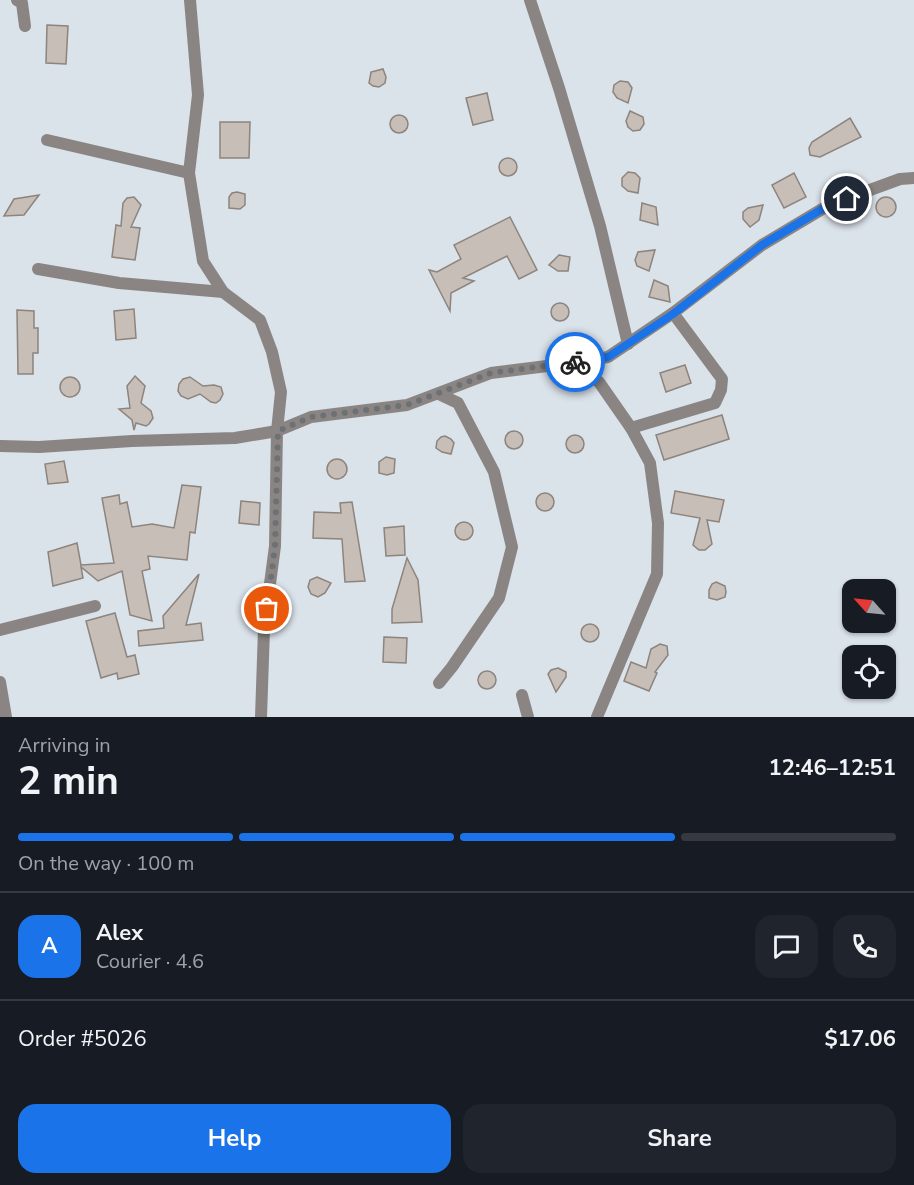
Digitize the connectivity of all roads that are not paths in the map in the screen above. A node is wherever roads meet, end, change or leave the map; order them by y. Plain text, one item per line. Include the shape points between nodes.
1 (17, 0) edge
2 (190, 0) edge
3 (530, 0) edge
4 (26, 26) dead end
5 (47, 140) dead end
6 (189, 173) junction
7 (914, 177) edge
8 (38, 268) dead end
9 (223, 292) junction
10 (673, 314) junction
11 (628, 344) junction
12 (571, 363) junction
13 (439, 394) junction
14 (631, 428) junction
15 (278, 431) junction
16 (0, 446) edge
17 (95, 606) dead end
18 (0, 630) edge
19 (0, 682) edge
20 (439, 683) dead end
21 (522, 695) dead end
22 (6, 717) edge
23 (261, 717) edge
24 (528, 717) edge
25 (597, 717) edge

1 - 4 street via 22,3
2 - 6 street via 198,95
3 - 11 street via 600,226
5 - 6 street
6 - 9 street via 203,261
7 - 10 street via 829,205 762,245
8 - 9 street via 119,283
9 - 15 street via 260,320 281,392
10 - 11 street
10 - 14 street via 722,379 721,390 715,404
11 - 12 street via 608,357
12 - 13 street via 491,373
12 - 14 street via 599,382
13 - 15 street via 407,405 311,417
13 - 20 street via 458,403 494,472 512,547 499,598
14 - 25 street via 650,463 658,523 657,574
15 - 16 street via 235,438
15 - 23 street via 275,546 264,630
17 - 18 street
19 - 22 street
21 - 24 street

